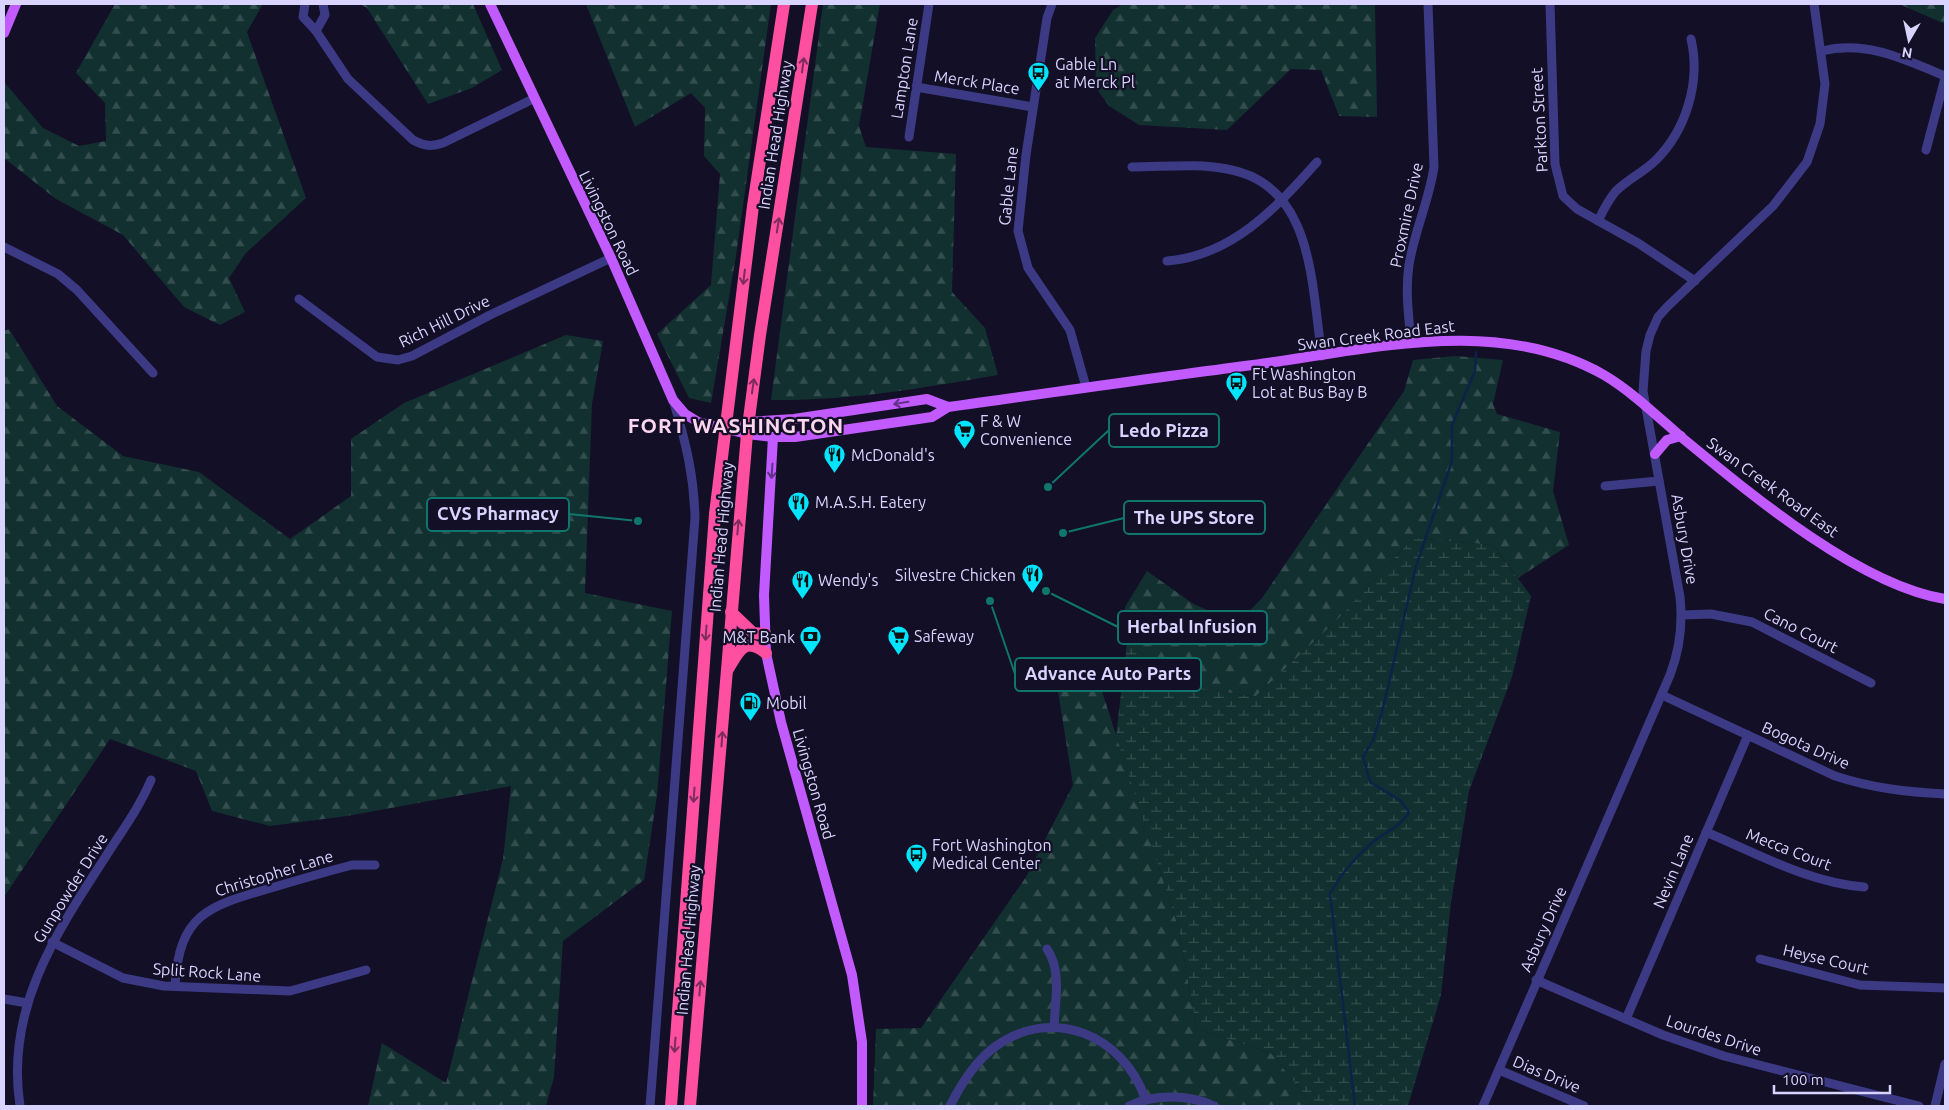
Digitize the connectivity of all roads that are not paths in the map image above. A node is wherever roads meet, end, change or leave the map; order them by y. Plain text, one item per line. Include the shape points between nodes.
1 (16, 4) edge
2 (305, 4) edge
3 (323, 4) edge
4 (490, 4) edge
5 (784, 4) edge
6 (812, 4) edge
7 (929, 4) edge
8 (1052, 4) edge
9 (1428, 4) edge
10 (1550, 4) edge
11 (1814, 4) edge
12 (316, 31) junction
13 (4, 33) edge
14 (1691, 39) dead end
15 (1822, 51) junction
16 (1945, 77) edge
17 (916, 88) junction
18 (533, 99) junction
19 (1033, 107) junction
20 (909, 138) dead end
21 (1926, 150) dead end
22 (1317, 162) dead end
23 (1132, 167) dead end
24 (1283, 200) junction
25 (1598, 221) junction
26 (4, 247) edge
27 (610, 258) junction
28 (1167, 261) dead end
29 (1695, 281) junction
30 (299, 299) dead end
31 (1411, 343) junction
32 (1322, 356) junction
33 (153, 373) dead end
34 (1086, 386) junction
35 (673, 400) junction
36 (948, 407) junction
37 (1647, 408) junction
38 (726, 428) junction
39 (748, 428) junction
40 (1681, 436) junction
41 (773, 437) junction
42 (1654, 454) junction
43 (1659, 481) junction
44 (1605, 486) dead end
45 (1945, 599) edge
46 (731, 612) junction
47 (1682, 615) junction
48 (765, 634) junction
49 (766, 653) junction
50 (727, 672) junction
51 (1871, 684) dead end
52 (1662, 695) junction
53 (1748, 735) junction
54 (151, 780) dead end
55 (1945, 794) edge
56 (1706, 832) junction
57 (375, 865) dead end
58 (1864, 887) dead end
59 (52, 942) junction
60 (1047, 949) dead end
61 (1760, 959) dead end
62 (366, 970) dead end
63 (1536, 980) junction
64 (175, 986) junction
65 (1945, 988) edge
66 (4, 999) edge
67 (27, 1003) junction
68 (1626, 1019) junction
69 (1054, 1027) junction
70 (1945, 1064) edge
71 (1499, 1070) junction
72 (1145, 1098) junction
73 (20, 1106) edge
74 (650, 1106) edge
75 (671, 1106) edge
76 (690, 1106) edge
77 (862, 1106) edge
78 (950, 1106) edge
79 (1129, 1106) edge
80 (1214, 1106) edge
81 (1483, 1106) edge
82 (1584, 1106) edge
83 (1919, 1106) edge
84 (1935, 1106) edge

1 - 13 main road
2 - 12 street via 303,17
3 - 12 street via 325,15
4 - 18 main road, Livingston Road
5 -> 38 highway, Indian Head Highway via 752,206
39 -> 6 highway, Indian Head Highway
7 - 17 street, Lampton Lane
8 - 19 street, Gable Lane
9 - 31 street, Proxmire Drive via 1434,167 1408,274
10 - 25 street, Parkton Street via 1557,180 1569,202
11 - 15 street, Asbury Drive
12 - 18 street via 348,79 413,140 423,145 443,143
14 - 25 street via 1693,83 1679,130 1656,160 1617,191
15 - 16 street via 1845,46 1862,47 1889,54
15 - 29 street, Asbury Drive via 1824,107 1807,162 1773,206
16 - 21 street
17 - 19 street, Merck Place
17 - 20 street, Lampton Lane
18 - 27 main road, Livingston Road
19 - 34 street, Gable Lane via 1019,208 1020,243 1033,276 1070,330
22 - 24 street
23 - 24 street via 1227,169 1255,179
24 - 28 street via 1225,245 1184,260
24 - 32 street via 1302,234
25 - 29 street, Parkton Street
26 - 33 street via 58,274 77,290
27 - 30 street, Rich Hill Drive via 398,360 377,357
27 - 35 main road, Livingston Road
29 - 37 street, Asbury Drive via 1658,317 1650,334 1643,391
31 - 32 main road, Swan Creek Road East
31 - 37 main road, Swan Creek Road East via 1478,340 1541,351 1597,371
32 - 34 main road, Swan Creek Road East
34 - 36 main road, Swan Creek Road East
35 - 38 main road, Livingston Road via 685,414 698,422
35 - 74 street via 689,456 695,518
36 -> 39 main road, Swan Creek Road East via 927,399
36 - 41 main road, Swan Creek Road East via 932,417 795,437
37 - 40 main road, Swan Creek Road East
37 - 42 street, Asbury Drive
38 - 39 main road, Swan Creek Road East
38 -> 75 highway, Indian Head Highway via 714,523
39 - 41 main road, Swan Creek Road East
46 -> 39 highway, Indian Head Highway
40 - 42 main road via 1667,440
40 - 45 main road, Swan Creek Road East via 1774,509 1844,557 1896,584
41 -> 48 main road, Livingston Road via 764,580
42 - 43 street, Asbury Drive
43 - 44 street
43 - 47 street, Asbury Drive
46 - 48 highway via 753,633
46 - 50 highway, Indian Head Highway
47 - 51 street, Cano Court via 1710,614 1752,622
47 - 52 street, Asbury Drive via 1676,661
48 - 49 main road, Livingston Road
49 - 50 highway via 759,648 741,648
49 - 77 main road, Livingston Road via 788,746 852,975 862,1042
76 -> 50 highway, Indian Head Highway
52 - 53 street, Bogota Drive
52 - 63 street, Asbury Drive
53 - 55 street, Bogota Drive via 1806,764 1864,785 1904,792
53 - 56 street, Nevin Lane
54 - 59 street, Gunpowder Drive via 127,826
56 - 58 street, Mecca Court via 1817,878
56 - 68 street, Nevin Lane
57 - 64 street, Christopher Lane via 352,864 217,905 197,921 181,945 176,959
59 - 64 street, Split Rock Lane via 123,978
59 - 67 street, Gunpowder Drive
60 - 69 street via 1054,959 1056,973
61 - 65 street, Heyse Court via 1860,985
62 - 64 street, Split Rock Lane via 290,991
63 - 68 street, Lourdes Drive
63 - 71 street, Asbury Drive
66 - 67 street
67 - 73 street, Gunpowder Drive via 18,1067
68 - 83 street, Lourdes Drive via 1724,1056
69 - 72 street via 1082,1032 1101,1040 1121,1057 1139,1081
69 - 78 street via 1017,1034 996,1046 970,1072
70 - 84 street
71 - 81 street, Asbury Drive
71 - 82 street, Dias Drive
72 - 79 street
72 - 80 street via 1182,1098

